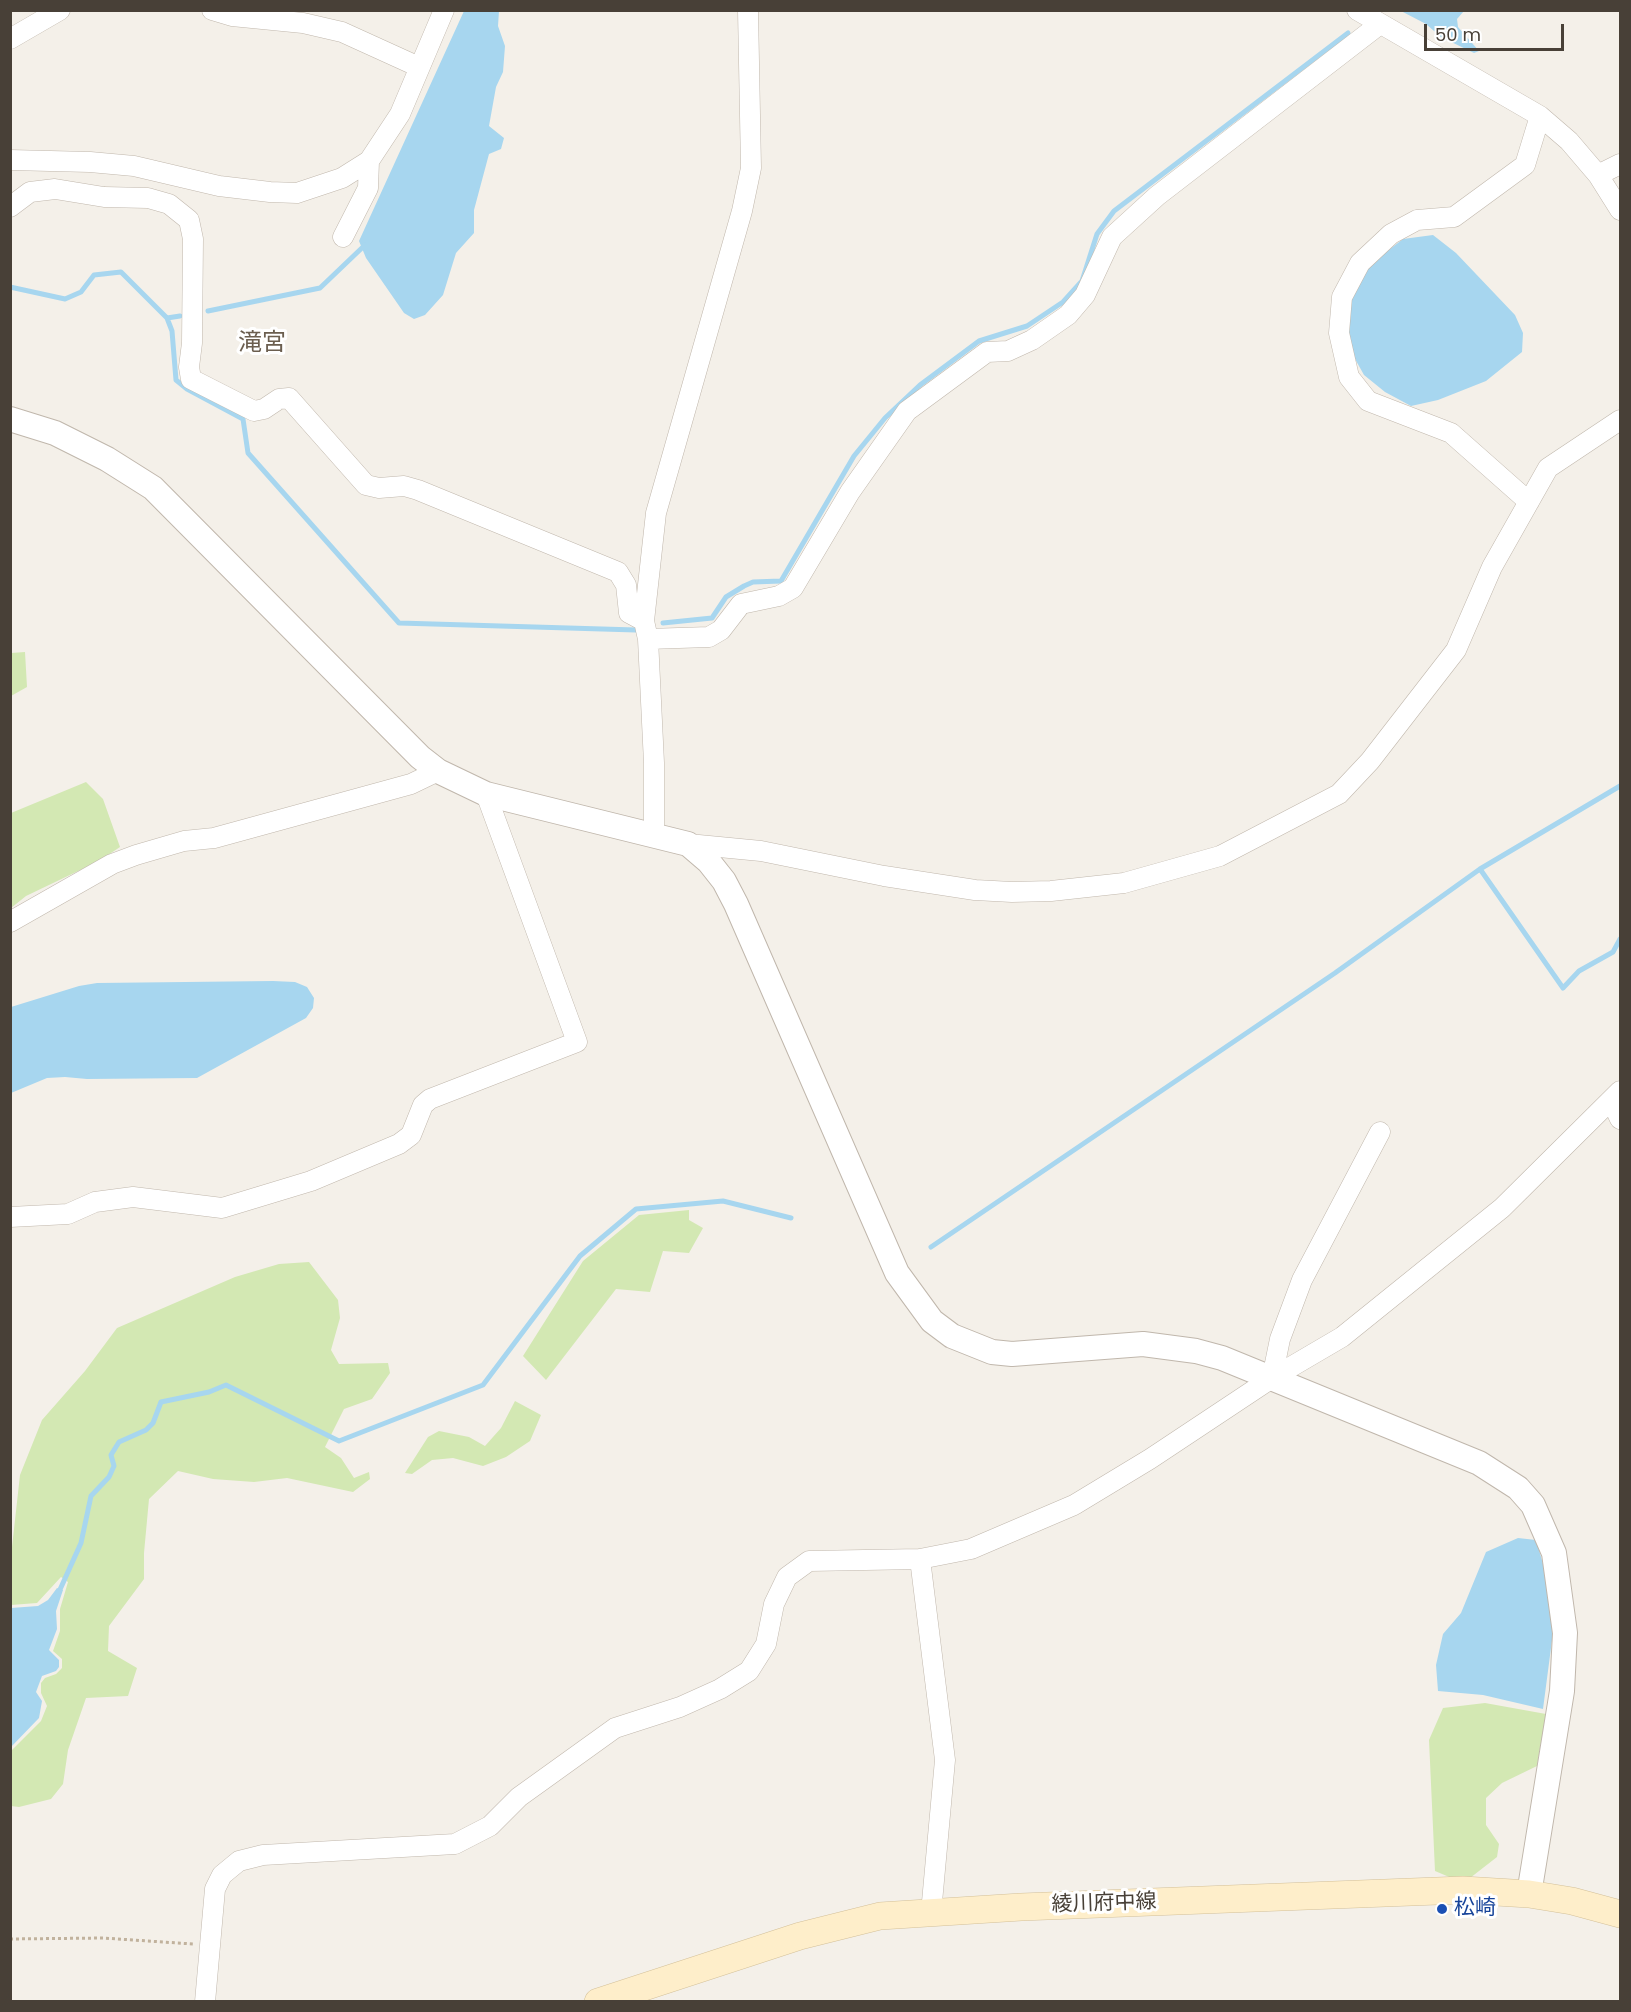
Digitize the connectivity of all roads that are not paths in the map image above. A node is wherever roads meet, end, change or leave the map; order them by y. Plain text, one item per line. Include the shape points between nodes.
1 (212, 10) edge
2 (444, 10) edge
3 (748, 10) edge
4 (1358, 10) edge
5 (51, 13) edge
6 (1380, 24) junction
7 (10, 39) edge
8 (419, 67) junction
9 (1540, 116) junction
10 (10, 160) edge
11 (369, 161) junction
12 (1620, 164) edge
13 (1598, 175) junction
14 (10, 207) edge
15 (1620, 210) edge
16 (343, 237) dead end
17 (10, 419) edge
18 (1620, 420) edge
19 (1529, 502) junction
20 (646, 630) junction
21 (438, 771) junction
22 (486, 794) junction
23 (654, 834) junction
24 (688, 844) junction
25 (10, 922) edge
26 (1616, 1096) edge
27 (1620, 1119) edge
28 (1380, 1132) dead end
29 (10, 1217) edge
30 (1272, 1378) junction
31 (920, 1559) junction
32 (1528, 1894) junction
33 (931, 1913) junction
34 (1620, 1914) edge
35 (205, 2001) edge
36 (598, 2001) edge

1 - 8 street via 342,32
2 - 8 street
3 - 20 street via 751,168 656,513
4 - 6 street
5 - 7 street
6 - 9 street
6 - 20 street via 1157,196 1112,237 1085,295 1068,315 1024,344 1008,351 987,352 907,411 850,492 793,588 779,596 741,604 721,630 709,637
8 - 11 street via 400,114
9 - 13 street via 1569,141
9 - 19 street via 1525,165 1508,179 1454,217 1417,220 1391,234 1360,262 1342,297 1339,333 1349,377 1368,401 1450,433
10 - 11 street via 134,166 219,186 297,193 342,178
11 - 16 street via 368,188
12 - 13 street
13 - 15 street
14 - 20 street via 30,192 55,189 104,197 148,198 169,204 189,220 193,239 191,379 254,411 289,398 366,484 418,490 618,572 626,585 629,613
17 - 21 street via 55,433 153,488
18 - 19 street via 1548,468
19 - 24 street via 1492,567 1456,650 1370,760 1339,794 1220,856 1124,883 1012,892 884,876 761,851
20 - 23 street
21 - 22 street
21 - 25 street via 411,784 214,838 184,841 136,855 112,864
22 - 23 street
22 - 29 street via 577,1041 430,1099 423,1105 411,1135 399,1144 311,1181 222,1208 133,1197 96,1202 68,1214
23 - 24 street
24 - 30 street via 709,861 724,881 897,1273 932,1320 952,1336 992,1352 1037,1354 1119,1345 1167,1346 1213,1356
26 - 27 street
26 - 30 street via 1493,1215 1342,1337
28 - 30 street via 1302,1280 1280,1339
30 - 31 street via 1074,1504 971,1549
30 - 32 street via 1479,1463 1518,1488 1533,1505 1544,1527 1560,1580 1565,1657
31 - 33 street via 945,1760
31 - 35 street via 809,1561 787,1577 774,1604 766,1644 749,1671 680,1707 615,1728 519,1797 490,1826 455,1844 263,1856 238,1862 222,1875 215,1889
32 - 33 main road, 綾川府中線 via 1463,1890
32 - 34 main road, 綾川府中線
33 - 36 main road, 綾川府中線 via 880,1916 800,1936

